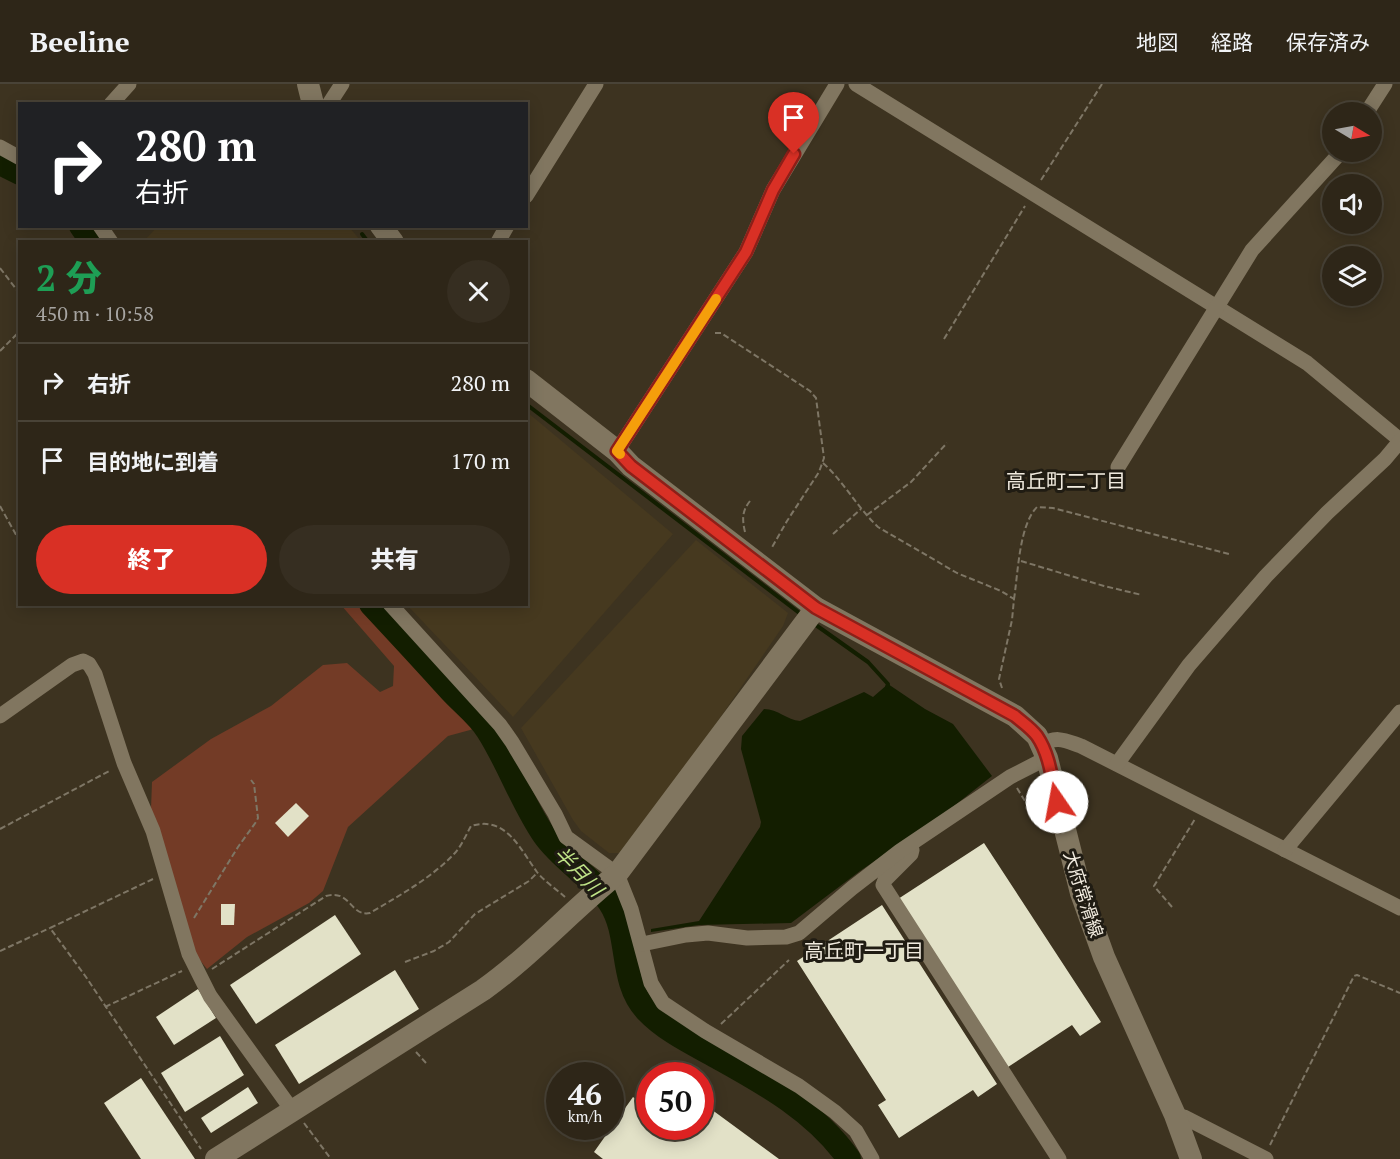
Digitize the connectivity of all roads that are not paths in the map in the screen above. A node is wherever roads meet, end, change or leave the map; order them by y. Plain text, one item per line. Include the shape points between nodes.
1 (129, 84) edge
2 (309, 84) edge
3 (342, 84) edge
4 (596, 84) edge
5 (837, 84) edge
6 (856, 84) edge
7 (1385, 84) edge
8 (113, 102) edge
9 (313, 102) edge
10 (330, 102) edge
11 (1373, 102) edge
12 (0, 147) edge
13 (18, 157) edge
14 (1332, 162) edge
15 (528, 193) edge
16 (1216, 307) junction
17 (528, 382) edge
18 (1398, 434) edge
19 (617, 451) junction
20 (1118, 467) dead end
21 (392, 606) edge
22 (816, 608) junction
23 (1400, 712) edge
24 (0, 716) edge
25 (1044, 752) junction
26 (1117, 764) junction
27 (912, 844) junction
28 (1285, 850) junction
29 (599, 890) junction
30 (1400, 908) edge
31 (642, 945) junction
32 (293, 1109) junction
33 (1175, 1116) junction
34 (209, 1154) edge
35 (872, 1159) edge
36 (1059, 1159) edge
37 (1191, 1159) edge
38 (1265, 1159) edge

1 - 8 street
2 - 9 main road
3 - 10 street
4 - 15 street
5 - 19 street via 773,190 746,252
6 - 16 street
7 - 11 street
12 - 13 street
14 - 16 street via 1252,250
16 - 18 street via 1307,363
16 - 20 street
17 - 19 main road, 大府常滑線
18 - 26 street via 1385,459 1266,576 1189,665
19 - 22 main road, 大府常滑線 via 631,466
21 - 29 street via 500,725
22 - 25 main road, 大府常滑線 via 1015,716 1033,732
22 - 29 main road
23 - 28 street
24 - 32 street via 72,665 83,661 89,664 153,831 197,971 231,1027
25 - 26 street via 1050,739 1059,738
25 - 27 street
25 - 33 main road, 大府常滑線 via 1081,893 1104,957
26 - 28 street
27 - 31 street via 799,933 747,938 686,934
27 - 36 street via 911,854 883,885
28 - 30 street
29 - 31 street via 631,909
29 - 32 main road via 511,970
31 - 35 street via 651,983 663,1003 835,1112 856,1131
32 - 34 main road
33 - 37 main road, 大府常滑線
33 - 38 street

